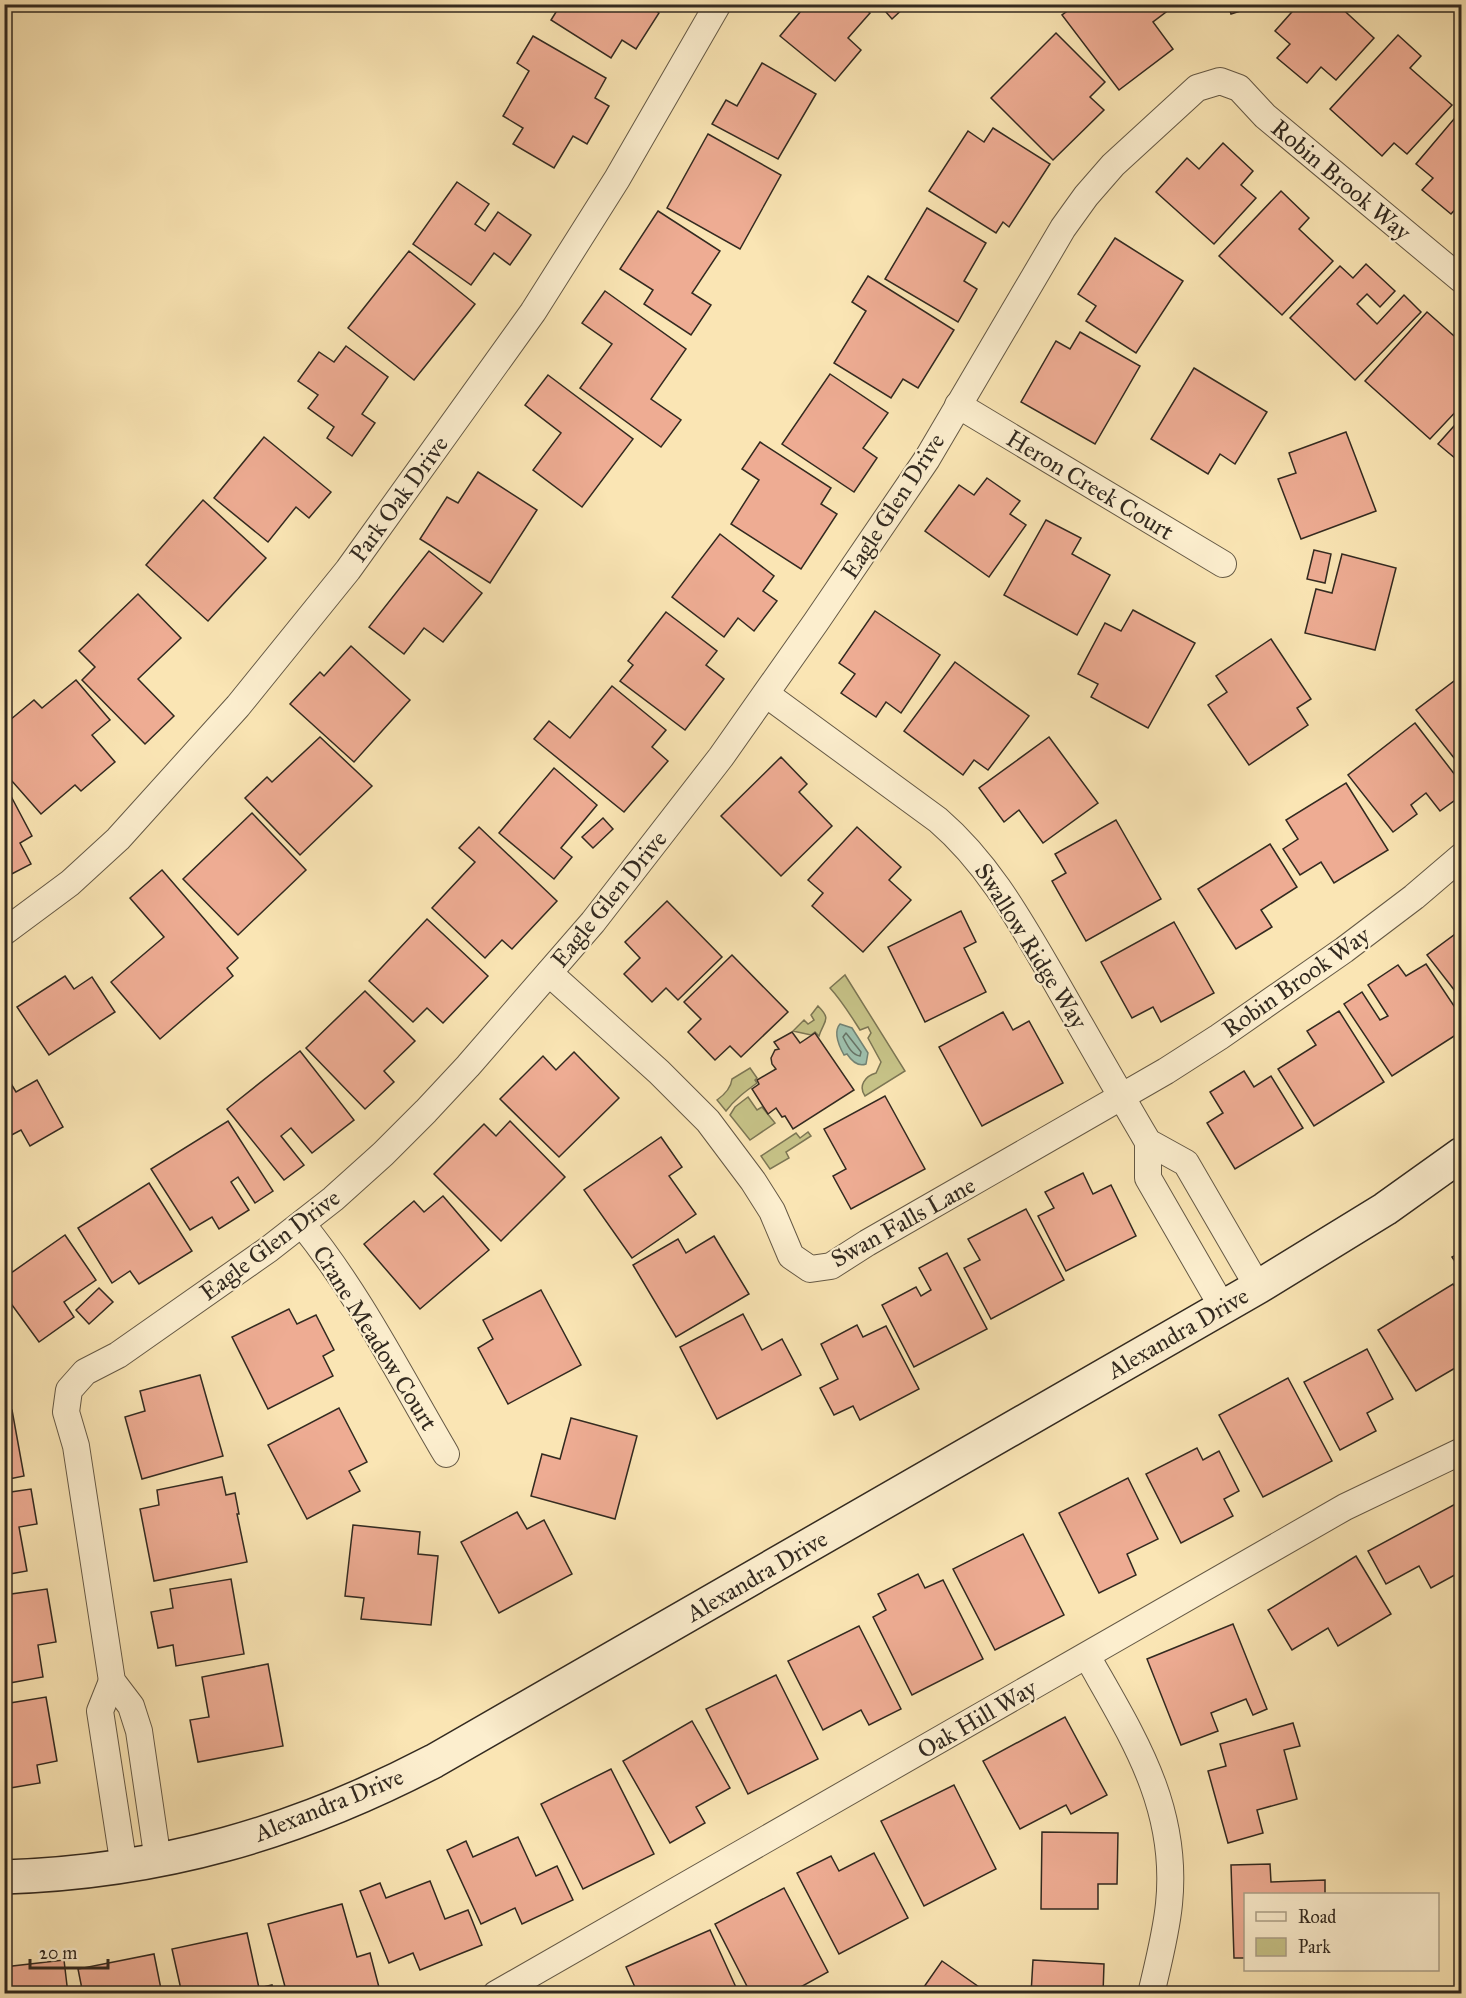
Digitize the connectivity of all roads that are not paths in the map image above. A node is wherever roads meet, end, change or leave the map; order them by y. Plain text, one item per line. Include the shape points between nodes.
1 (718, 4) edge
2 (1220, 81) joint
3 (1461, 280) edge
4 (958, 405) junction
5 (1223, 564) dead end
6 (766, 694) junction
7 (1461, 856) edge
8 (4, 932) edge
9 (549, 974) junction
10 (1122, 1097) junction
11 (1148, 1142) junction
12 (1461, 1155) edge
13 (1212, 1209) junction
14 (302, 1224) junction
15 (1177, 1229) junction
16 (1258, 1287) junction
17 (1223, 1308) junction
18 (1461, 1450) edge
19 (446, 1454) dead end
20 (1087, 1656) junction
21 (112, 1681) junction
22 (145, 1768) junction
23 (108, 1774) junction
24 (158, 1861) junction
25 (124, 1867) junction
26 (4, 1877) edge
27 (496, 1994) edge
28 (1151, 1994) edge

1 - 8 street, Park Oak Drive via 617,179 533,312 348,570 238,706 118,839 70,883
2 - 3 street, Robin Brook Way via 1239,88 1265,116
2 - 4 street, Eagle Glen Drive via 1197,88 1128,149 1086,196
4 - 5 street, Heron Creek Court
4 - 6 street, Eagle Glen Drive via 927,459
6 - 9 street, Eagle Glen Drive via 658,840
6 - 10 street, Swallow Ridge Way via 958,837 1013,908
7 - 10 street, Robin Brook Way via 1414,897 1308,976
9 - 10 street, Swan Falls Lane via 708,1121 753,1180 772,1211 791,1256 810,1269 831,1266
9 - 14 street, Eagle Glen Drive via 419,1118
10 - 11 street, Swallow Ridge Way
11 - 13 street via 1186,1163
11 - 15 street via 1148,1178
12 - 16 street, Alexandra Drive via 1385,1209
13 - 15 street
13 - 16 street
14 - 19 street, Crane Meadow Court via 348,1286
14 - 21 street, Eagle Glen Drive via 118,1355 85,1372 69,1390 66,1412 76,1446
15 - 17 street
16 - 17 street, Alexandra Drive
17 - 24 street, Alexandra Drive via 434,1761 316,1816 262,1835
18 - 20 street, Oak Hill Way via 1345,1508
20 - 27 street, Oak Hill Way
20 - 28 street via 1137,1743 1159,1800 1166,1831 1169,1902
21 - 22 street, Eagle Glen Drive via 131,1706
21 - 23 street via 100,1711
22 - 23 street
22 - 24 street, Eagle Glen Drive
23 - 25 street
24 - 25 street, Alexandra Drive
25 - 26 street, Alexandra Drive

